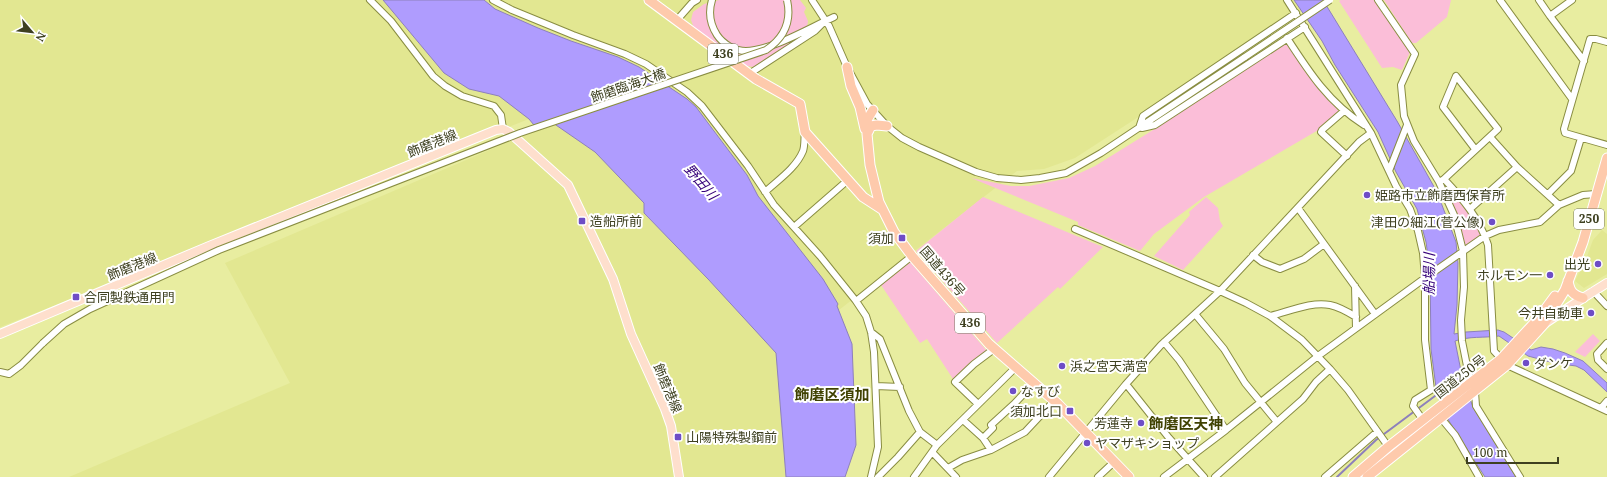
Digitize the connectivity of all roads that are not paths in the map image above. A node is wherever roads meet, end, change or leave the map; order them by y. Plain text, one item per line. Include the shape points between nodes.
1 (370, 0) edge
2 (493, 0) edge
3 (650, 0) edge
4 (697, 0) edge
5 (712, 0) edge
6 (788, 0) edge
7 (812, 0) edge
8 (1287, 0) edge
9 (1330, 0) edge
10 (1378, 0) edge
11 (1500, 0) edge
12 (1539, 0) edge
13 (1572, 0) edge
14 (1296, 13) junction
15 (834, 16) dead end
16 (1550, 16) junction
17 (677, 20) junction
18 (826, 20) junction
19 (1305, 27) junction
20 (1287, 38) junction
21 (1607, 42) edge
22 (1584, 61) junction
23 (847, 67) junction
24 (749, 74) junction
25 (1572, 99) junction
26 (872, 110) junction
27 (1344, 111) junction
28 (887, 126) junction
29 (1365, 126) junction
30 (1407, 126) junction
31 (1138, 128) junction
32 (503, 129) junction
33 (805, 132) junction
34 (1371, 133) junction
35 (867, 134) junction
36 (1490, 137) junction
37 (1581, 138) junction
38 (1607, 145) edge
39 (1475, 149) junction
40 (1347, 156) junction
41 (1607, 158) edge
42 (1517, 167) junction
43 (1389, 171) junction
44 (848, 180) junction
45 (1441, 180) junction
46 (1603, 180) edge
47 (765, 192) junction
48 (1548, 194) junction
49 (1596, 194) junction
50 (1559, 205) junction
51 (1298, 208) junction
52 (1470, 209) junction
53 (883, 210) junction
54 (794, 227) junction
55 (1075, 229) dead end
56 (1485, 236) junction
57 (1324, 244) junction
58 (1463, 251) junction
59 (1253, 255) junction
60 (912, 256) junction
61 (1425, 278) junction
62 (1568, 280) junction
63 (1607, 283) edge
64 (1355, 286) junction
65 (1220, 291) junction
66 (1593, 291) junction
67 (1583, 298) junction
68 (856, 301) junction
69 (1607, 306) edge
70 (1552, 313) junction
71 (1195, 314) junction
72 (1376, 314) junction
73 (1270, 316) junction
74 (1356, 317) junction
75 (1541, 322) junction
76 (1356, 328) junction
77 (871, 332) junction
78 (0, 334) edge
79 (1164, 342) junction
80 (1607, 343) edge
81 (994, 349) junction
82 (1318, 356) junction
83 (1507, 359) junction
84 (1015, 368) junction
85 (1607, 368) edge
86 (1330, 369) junction
87 (0, 372) edge
88 (1034, 383) junction
89 (1126, 384) junction
90 (876, 386) junction
91 (1473, 387) junction
92 (900, 388) junction
93 (1054, 401) junction
94 (1607, 401) edge
95 (1260, 402) junction
96 (978, 404) junction
97 (1604, 410) edge
98 (1438, 415) junction
99 (1421, 417) junction
100 (963, 420) junction
101 (1277, 422) junction
102 (1226, 430) junction
103 (920, 432) junction
104 (1086, 433) junction
105 (1378, 433) junction
106 (983, 438) junction
107 (1385, 444) junction
108 (937, 445) junction
109 (991, 450) junction
110 (933, 453) junction
111 (1394, 455) junction
112 (1187, 459) junction
113 (1114, 462) junction
114 (873, 467) junction
115 (948, 468) junction
116 (1051, 476) edge
117 (1220, 476) edge
118 (679, 477) edge
119 (866, 477) edge
120 (871, 477) edge
121 (878, 477) edge
122 (914, 477) edge
123 (956, 477) edge
124 (1098, 477) edge
125 (1129, 477) edge
126 (1164, 477) edge
127 (1204, 477) edge
128 (1325, 477) edge
129 (1353, 477) edge
130 (1367, 477) edge
131 (1479, 477) edge
132 (1520, 477) edge

1 - 32 street via 391,21 432,76 462,96 494,106 501,115
2 - 47 street via 573,35 625,54 646,64 687,92 702,106
3 - 17 highway, 436
4 - 17 street
5 - 18 street via 710,21 719,39 744,51 771,46
6 - 87 street, 飾磨臨海大橋, bridge via 789,20 782,36 766,50 520,133 219,250 90,309 64,324 15,370 9,374
7 - 18 street
8 - 14 street
9 - 31 street, bridge
10 - 30 street via 1415,54 1401,85
11 - 25 street
12 - 16 street
13 - 16 street
14 - 19 street
14 - 31 street via 1143,116
15 - 18 street
16 - 22 street
17 - 24 highway, 436
18 - 23 street
18 - 24 street via 815,31
19 - 20 street
19 - 29 street
20 - 27 street via 1327,95
20 - 31 street via 1156,125
21 - 22 street via 1590,40
22 - 25 street
23 - 26 street
23 - 35 highway
24 - 33 highway, 436 via 800,104
25 - 37 street via 1564,129 1565,133
26 - 28 street
26 - 35 highway, 国道436号 / 436 via 867,120
27 - 29 street
27 - 40 street via 1321,132
28 - 31 street via 919,147 976,172 997,178 1021,180 1066,173
28 - 35 highway via 877,124 872,126
29 - 34 street
30 - 43 street
30 - 45 street via 1414,141
32 - 78 main road, 飾磨港線 via 217,243
32 - 118 main road, 飾磨港線 via 510,132 568,185 612,278 631,334 665,409 671,426
33 - 44 highway
33 - 47 street via 804,149 798,160
34 - 40 street
34 - 43 street
35 - 53 highway, 国道436号 / 436 via 870,169
36 - 39 street
36 - 39 street via 1498,129 1456,76 1443,107
36 - 42 street
37 - 38 street
37 - 48 street via 1571,171
39 - 45 street
40 - 51 street
41 - 46 highway, 国道250号 / 250
42 - 48 street
42 - 52 street
43 - 61 street via 1410,209 1418,232
44 - 53 highway via 863,197
44 - 54 street
45 - 52 street via 1459,194
45 - 58 street via 1454,215
46 - 49 highway, 国道250号 / 250
47 - 54 street
48 - 50 street
49 - 50 street via 1583,195
49 - 62 highway, 国道250号 / 250 via 1583,242
50 - 56 street via 1540,222 1499,230
51 - 57 street
51 - 59 street
52 - 56 street
53 - 60 highway, 国道436号 / 436 via 894,232
54 - 68 street
55 - 65 street
56 - 58 street
56 - 83 street via 1488,245 1494,351
57 - 59 street via 1304,259 1280,268 1262,262
57 - 64 street
58 - 61 street
58 - 91 street via 1461,330
59 - 65 street
60 - 68 street
60 - 81 highway, 国道436号 / 436
61 - 72 street
61 - 99 street via 1424,325 1430,390 1415,400 1413,406
62 - 67 highway via 1571,292
62 - 70 highway, 国道250号 / 250
62 - 75 highway, 国道250号 / 250
63 - 66 main road
64 - 72 street
64 - 74 street
65 - 71 street
65 - 73 street
66 - 67 main road
66 - 69 street
67 - 70 main road
67 - 75 main road
68 - 77 street via 866,316
70 - 75 highway, 国道250号 / 250
71 - 79 street
71 - 95 street via 1224,349 1241,378
72 - 76 street
73 - 74 street via 1319,304 1332,305
73 - 82 street via 1302,340
74 - 76 street
75 - 83 highway, 国道250号 / 250
76 - 82 street
77 - 90 street
77 - 92 street via 880,339
79 - 89 street
79 - 102 street
80 - 85 street via 1597,354 1598,360
81 - 84 highway, 国道436号 / 436
81 - 96 street via 955,382
82 - 86 street
82 - 95 street
83 - 91 highway, 国道250号 / 250
83 - 97 street
84 - 88 highway, 国道436号 / 436
84 - 96 street
86 - 101 street
86 - 105 street
88 - 93 highway, 国道436号 / 436
88 - 106 street via 991,424 993,428
89 - 104 street
89 - 112 street
90 - 92 street
90 - 114 street via 878,447
91 - 98 highway, 国道250号 / 250
91 - 132 street via 1477,410
92 - 103 street
93 - 104 highway, 国道436号 / 436
93 - 109 street via 1025,432
94 - 97 street
95 - 101 street
95 - 102 street
96 - 100 street
98 - 99 highway, 国道250号 / 250
98 - 111 highway, 国道250号 / 250
98 - 131 street via 1455,435
99 - 107 highway, 国道250号 / 250
100 - 106 street
100 - 108 street
101 - 117 street
102 - 112 street
103 - 108 street
103 - 121 street
104 - 113 highway, 国道436号 / 436
104 - 116 street
105 - 107 street
105 - 128 street
106 - 109 street
107 - 111 street
107 - 129 highway, 国道250号 / 250
108 - 110 street
109 - 115 street
110 - 115 street
110 - 122 street
111 - 130 highway, 国道250号 / 250
112 - 126 street
112 - 127 street
113 - 124 street
113 - 125 highway, 国道436号 / 436
114 - 119 street
114 - 120 street
115 - 123 street

